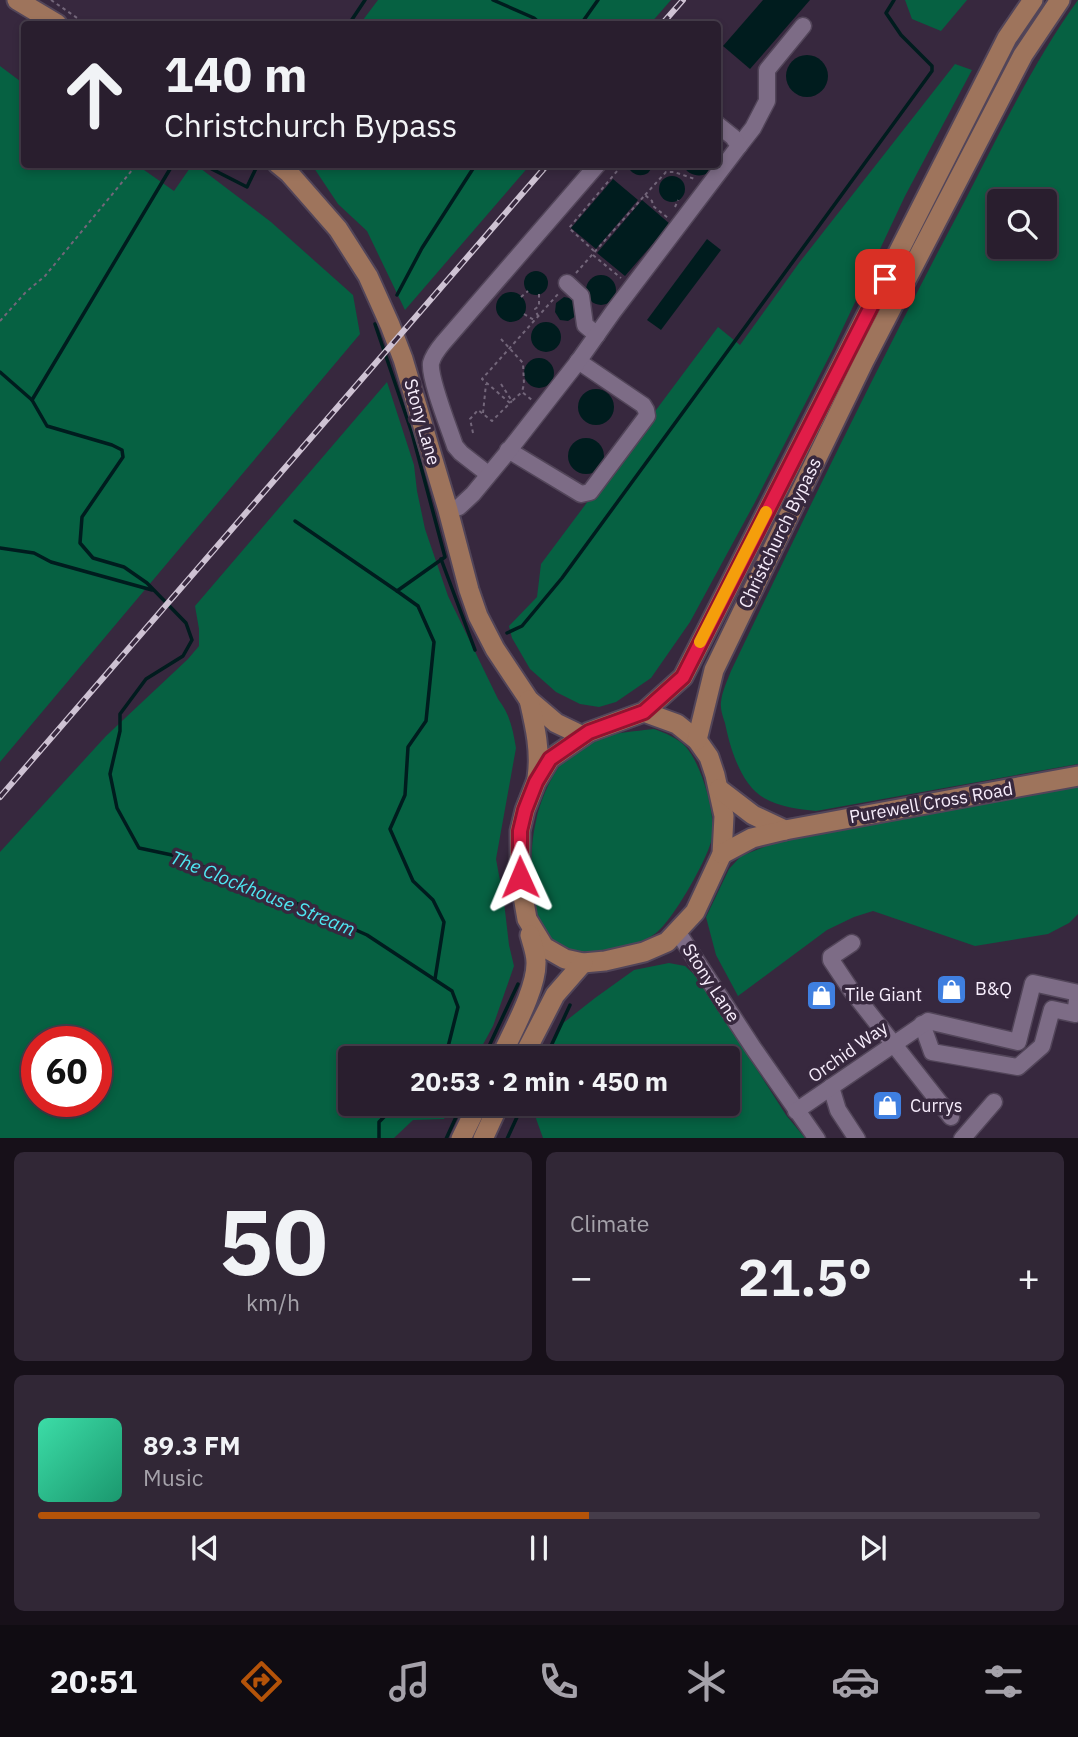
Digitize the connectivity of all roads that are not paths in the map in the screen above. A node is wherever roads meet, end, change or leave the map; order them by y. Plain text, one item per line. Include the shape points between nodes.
1 (17, 0) edge
2 (1032, 0) edge
3 (1060, 0) edge
4 (52, 21) edge
5 (803, 26) dead end
6 (721, 127) edge
7 (739, 146) junction
8 (283, 168) edge
9 (594, 168) edge
10 (567, 283) dead end
11 (597, 335) junction
12 (578, 361) junction
13 (508, 450) junction
14 (488, 474) junction
15 (448, 510) junction
16 (529, 700) junction
17 (644, 712) junction
18 (583, 736) junction
19 (697, 740) junction
20 (1078, 776) edge
21 (536, 782) junction
22 (719, 789) junction
23 (785, 830) junction
24 (722, 854) junction
25 (527, 919) junction
26 (677, 931) junction
27 (852, 943) dead end
28 (583, 963) junction
29 (1078, 993) edge
30 (922, 1024) junction
31 (893, 1044) junction
32 (506, 1046) edge
33 (529, 1046) edge
34 (831, 1087) junction
35 (993, 1102) dead end
36 (796, 1111) junction
37 (472, 1116) edge
38 (494, 1116) edge
39 (951, 1117) dead end
40 (461, 1138) edge
41 (483, 1138) edge
42 (816, 1138) edge
43 (856, 1138) edge
44 (962, 1138) edge

1 - 4 main road
2 - 17 main road, Christchurch Bypass via 1007,38 683,677
3 - 19 main road, Christchurch Bypass via 1023,55 864,361 714,670
5 - 7 street via 767,70 767,101
6 - 7 street
7 - 11 street
8 - 15 main road, Stony Lane via 338,229 368,276 404,359
9 - 14 street via 431,362 455,446
10 - 11 street via 581,296 585,325
11 - 12 street
12 - 13 street
12 - 13 street via 646,410 647,416 608,470 590,492 582,494
13 - 14 street
14 - 15 street via 459,507
15 - 16 main road, Stony Lane via 478,616
16 - 18 main road, Stony Lane via 556,723
16 - 21 main road, Stony Lane via 539,762
17 - 18 main road
17 - 19 main road via 677,724
18 - 21 main road via 550,759
19 - 22 main road via 709,757
20 - 23 main road, Purewell Cross Road
21 - 25 main road via 520,831 520,877
22 - 23 main road via 753,815
22 - 24 main road via 724,816
23 - 24 main road, Purewell Cross Road via 752,838
24 - 26 main road via 695,912
25 - 28 main road via 544,947
25 - 32 main road via 536,962 533,982
26 - 28 main road via 667,942 644,952
26 - 36 street, Stony Lane
27 - 31 street via 831,960
28 - 33 main road via 555,995
29 - 30 street via 1033,983 1018,1042 928,1021
29 - 30 street via 1075,1014 1052,1009 1042,1046 1018,1067 932,1052
30 - 31 street, Orchid Way
31 - 34 street, Orchid Way
31 - 39 street
34 - 36 street, Orchid Way
34 - 43 street via 838,1110
35 - 44 street
36 - 42 street, Stony Lane
37 - 40 main road
38 - 41 main road

